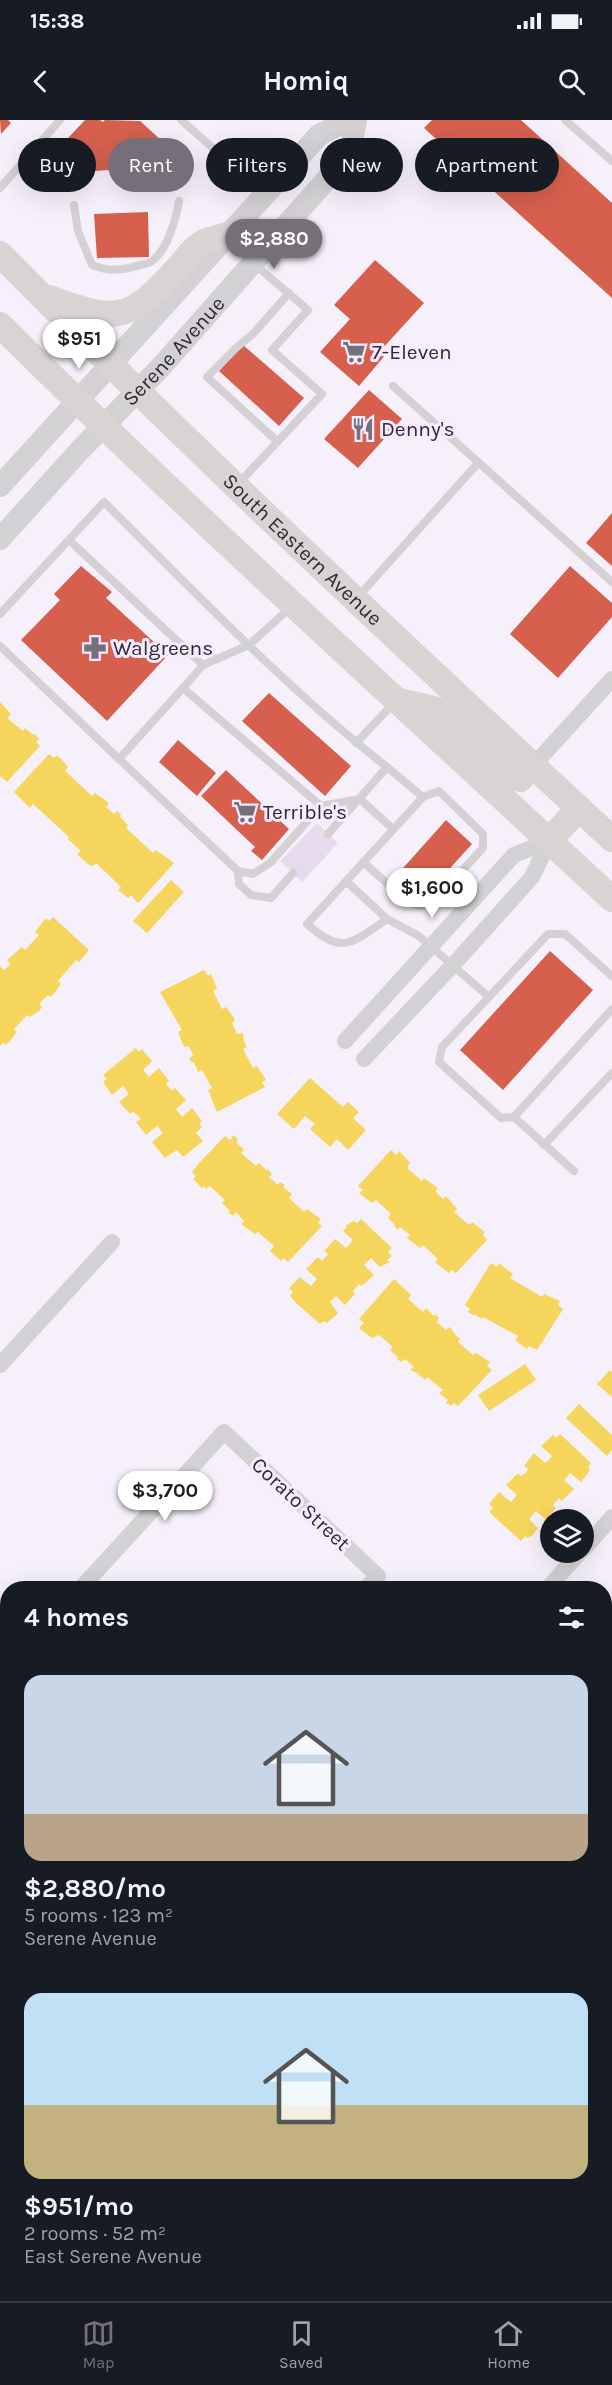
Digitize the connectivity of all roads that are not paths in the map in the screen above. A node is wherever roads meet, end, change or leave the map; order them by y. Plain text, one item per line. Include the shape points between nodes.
1 (60, 120) edge
2 (181, 120) edge
3 (348, 120) edge
4 (356, 120) edge
5 (565, 120) edge
6 (612, 161) edge
7 (0, 188) edge
8 (265, 193) junction
9 (179, 201) dead end
10 (74, 205) dead end
11 (227, 235) junction
12 (0, 254) edge
13 (253, 263) junction
14 (289, 293) junction
15 (41, 296) junction
16 (0, 325) edge
17 (111, 364) junction
18 (393, 386) dead end
19 (138, 391) junction
20 (77, 402) junction
21 (111, 418) junction
22 (277, 441) junction
23 (478, 463) junction
24 (0, 486) edge
25 (237, 486) junction
26 (0, 539) edge
27 (69, 540) junction
28 (612, 582) edge
29 (356, 599) junction
30 (293, 605) junction
31 (0, 614) edge
32 (249, 645) junction
33 (0, 646) edge
34 (203, 665) junction
35 (612, 679) edge
36 (183, 688) junction
37 (396, 700) junction
38 (356, 742) junction
39 (119, 759) junction
40 (533, 766) junction
41 (387, 767) junction
42 (423, 797) junction
43 (360, 799) junction
44 (321, 806) junction
45 (579, 808) junction
46 (393, 829) junction
47 (328, 834) dead end
48 (612, 839) edge
49 (549, 841) junction
50 (363, 862) junction
51 (238, 871) junction
52 (293, 873) dead end
53 (346, 880) junction
54 (612, 899) edge
55 (387, 919) junction
56 (431, 946) junction
57 (453, 966) junction
58 (612, 976) edge
59 (489, 997) junction
60 (612, 1009) edge
61 (345, 1041) dead end
62 (364, 1059) dead end
63 (612, 1073) edge
64 (514, 1117) junction
65 (544, 1145) junction
66 (574, 1171) dead end
67 (112, 1242) dead end
68 (0, 1365) edge
69 (612, 1517) edge
70 (594, 1538) edge
71 (570, 1563) edge
72 (87, 1581) edge
73 (373, 1581) edge
74 (554, 1581) edge

1 - 7 lane
2 - 8 lane
3 - 8 street via 319,135
4 - 13 street, Serene Avenue via 350,153
5 - 6 lane
8 - 11 street
9 - 10 lane via 175,225 150,263 120,270 92,265 78,231
11 - 15 main road via 201,244 155,294 130,310 92,313
11 - 17 street
12 - 15 main road, South Eastern Avenue
13 - 14 lane
13 - 19 street, Serene Avenue
14 - 22 lane via 308,310 272,350 322,394
14 - 22 lane via 207,378
15 - 17 main road, South Eastern Avenue
16 - 20 main road
17 - 19 main road, South Eastern Avenue
17 - 20 street
18 - 23 lane
19 - 21 street, Serene Avenue
19 - 25 main road, South Eastern Avenue
20 - 21 main road
20 - 24 street
21 - 26 street, Serene Avenue
21 - 30 main road
22 - 25 lane
23 - 28 lane
23 - 29 lane
25 - 29 main road, South Eastern Avenue
27 - 31 lane
27 - 32 lane via 104,502
27 - 34 lane
29 - 40 main road, South Eastern Avenue
30 - 32 lane
30 - 37 main road
32 - 34 lane
32 - 38 lane
33 - 39 lane
34 - 36 lane
35 - 40 street
36 - 39 lane
36 - 44 lane
37 - 38 lane
37 - 40 main road via 434,709 510,775 520,779
37 - 49 main road
38 - 41 lane
39 - 51 lane
40 - 45 main road, South Eastern Avenue
41 - 42 lane
41 - 43 lane
42 - 46 lane
42 - 50 lane via 439,791 483,834 483,848 435,900 420,906 408,902
43 - 44 lane
43 - 46 lane
43 - 47 lane
44 - 51 lane via 270,863 253,874
45 - 48 main road, South Eastern Avenue
45 - 49 main road
46 - 50 lane
49 - 54 main road
49 - 56 street via 514,855
49 - 57 street via 532,877
50 - 53 lane
51 - 52 lane via 239,884 251,895 271,898
53 - 55 lane
53 - 55 lane via 307,924 333,943 348,944
55 - 56 lane
56 - 57 lane
56 - 61 street
57 - 59 lane
57 - 62 street
58 - 59 lane via 565,934 548,934
59 - 64 lane via 442,1047 439,1062 501,1118
60 - 64 lane
63 - 65 lane
64 - 65 lane
65 - 66 lane
67 - 68 street
69 - 70 street
71 - 74 street
72 - 73 street, Corato Street via 224,1432 378,1576

